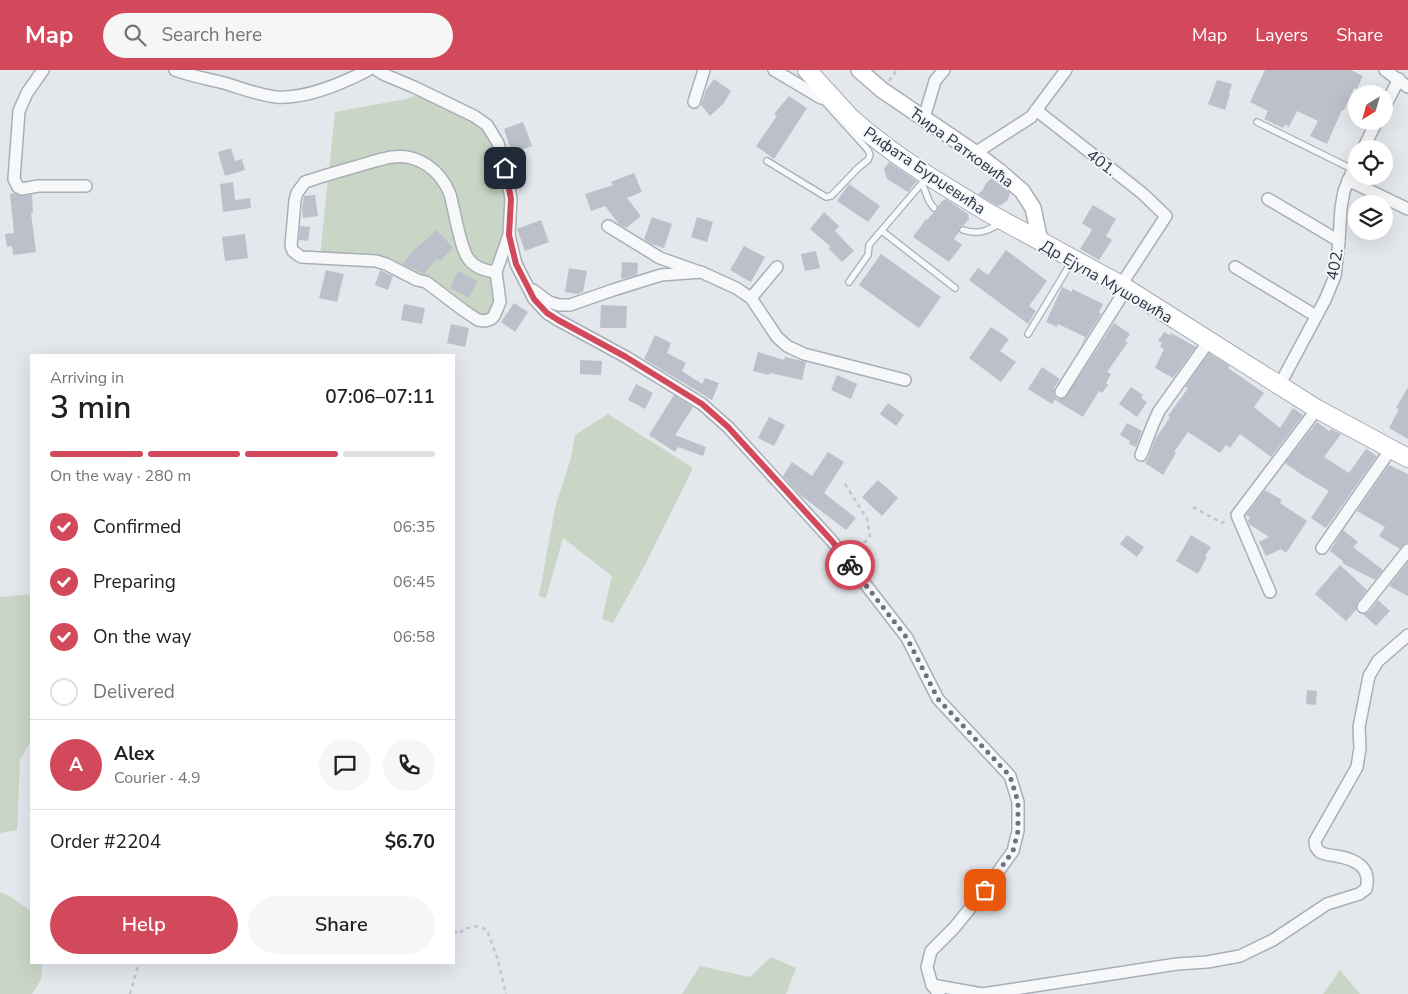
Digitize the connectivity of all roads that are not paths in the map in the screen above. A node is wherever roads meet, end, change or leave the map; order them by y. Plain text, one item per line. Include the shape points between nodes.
1 (43, 70) edge
2 (175, 70) edge
3 (368, 70) edge
4 (377, 70) edge
5 (704, 70) edge
6 (774, 70) edge
7 (807, 70) edge
8 (859, 70) edge
9 (944, 70) edge
10 (1066, 70) edge
11 (1385, 70) edge
12 (1403, 83) edge
13 (824, 96) junction
14 (1393, 96) edge
15 (694, 102) dead end
16 (1036, 110) junction
17 (924, 118) junction
18 (1257, 122) dead end
19 (975, 153) junction
20 (767, 161) dead end
21 (1348, 169) edge
22 (924, 179) junction
23 (1348, 184) edge
24 (1373, 185) edge
25 (86, 186) dead end
26 (1268, 199) dead end
27 (934, 208) dead end
28 (1408, 209) edge
29 (1004, 222) junction
30 (608, 226) dead end
31 (964, 230) dead end
32 (882, 231) junction
33 (509, 235) junction
34 (1339, 241) junction
35 (1040, 242) junction
36 (1073, 259) junction
37 (777, 267) dead end
38 (1235, 267) dead end
39 (496, 272) junction
40 (701, 272) junction
41 (524, 280) junction
42 (849, 282) dead end
43 (1123, 287) junction
44 (955, 288) dead end
45 (751, 298) junction
46 (1316, 316) junction
47 (1028, 334) dead end
48 (1209, 341) junction
49 (905, 380) dead end
50 (1279, 386) junction
51 (1061, 392) dead end
52 (1317, 410) junction
53 (1391, 450) junction
54 (1141, 455) dead end
55 (1408, 458) edge
56 (1322, 548) dead end
57 (1408, 550) edge
58 (1270, 592) dead end
59 (1363, 607) dead end
60 (1407, 635) edge
61 (935, 989) edge

1 - 25 street via 27,92 20,111 15,182 22,188
2 - 3 street via 277,97 312,92
4 - 33 street via 487,125 498,143 508,182 511,199
5 - 15 street
6 - 13 street, Рифата Бурџевића
7 - 13 main road, Рифата Бурџевића
8 - 17 street, Ћира Ратковића
9 - 17 street via 935,81
10 - 16 street
11 - 12 street
12 - 14 street
13 - 20 lane via 868,150 868,160 831,196 826,197
13 - 22 main road, Рифата Бурџевића
16 - 19 street via 1031,117
16 - 43 street, 401. via 1142,193 1166,216
17 - 19 street, Ћира Ратковића
18 - 21 lane
19 - 35 street, Ћира Ратковића via 1022,191 1033,208
22 - 27 lane
22 - 29 main road, Рифата Бурџевића
22 - 32 lane
23 - 34 street, 402. via 1341,208
24 - 28 street
26 - 34 street
29 - 31 lane via 979,233
29 - 35 main road, Др Ејупа Мушовића
30 - 40 street via 660,258
32 - 42 lane via 869,245 868,255
32 - 44 lane
33 - 39 street
33 - 41 street via 516,264
34 - 46 street, 402. via 1335,276
35 - 36 main road, Др Ејупа Мушовића
36 - 43 main road, Др Ејупа Мушовића
36 - 47 lane
37 - 45 street
38 - 46 street
39 - 39 street via 500,302 494,316 485,321 478,320 426,282 386,264 300,257 291,246 297,193 305,182 386,158 416,159 443,179 450,194 465,255 479,268
40 - 41 street via 661,276 570,305 549,302
40 - 45 street
41 - 61 street via 534,299 547,313 702,404 728,427 832,541 907,638 938,699 1010,776 1018,802 1018,831 1013,851 954,928 931,951 927,967
43 - 48 main road, Др Ејупа Мушовића
43 - 51 street
45 - 49 street via 776,337 787,346 804,354
46 - 50 street, 402.
48 - 50 main road, Др Ејупа Мушовића
48 - 54 street via 1159,411
50 - 52 main road, Др Ејупа Мушовића
52 - 53 main road, Др Ејупа Мушовића
52 - 58 street via 1237,515
53 - 55 main road, Др Ејупа Мушовића
53 - 56 street
57 - 59 street
60 - 61 street via 1378,661 1368,676 1359,727 1357,767 1315,841 1316,848 1322,853 1342,857 1364,868 1369,879 1366,889 1327,904 1273,940 1240,956 982,994

